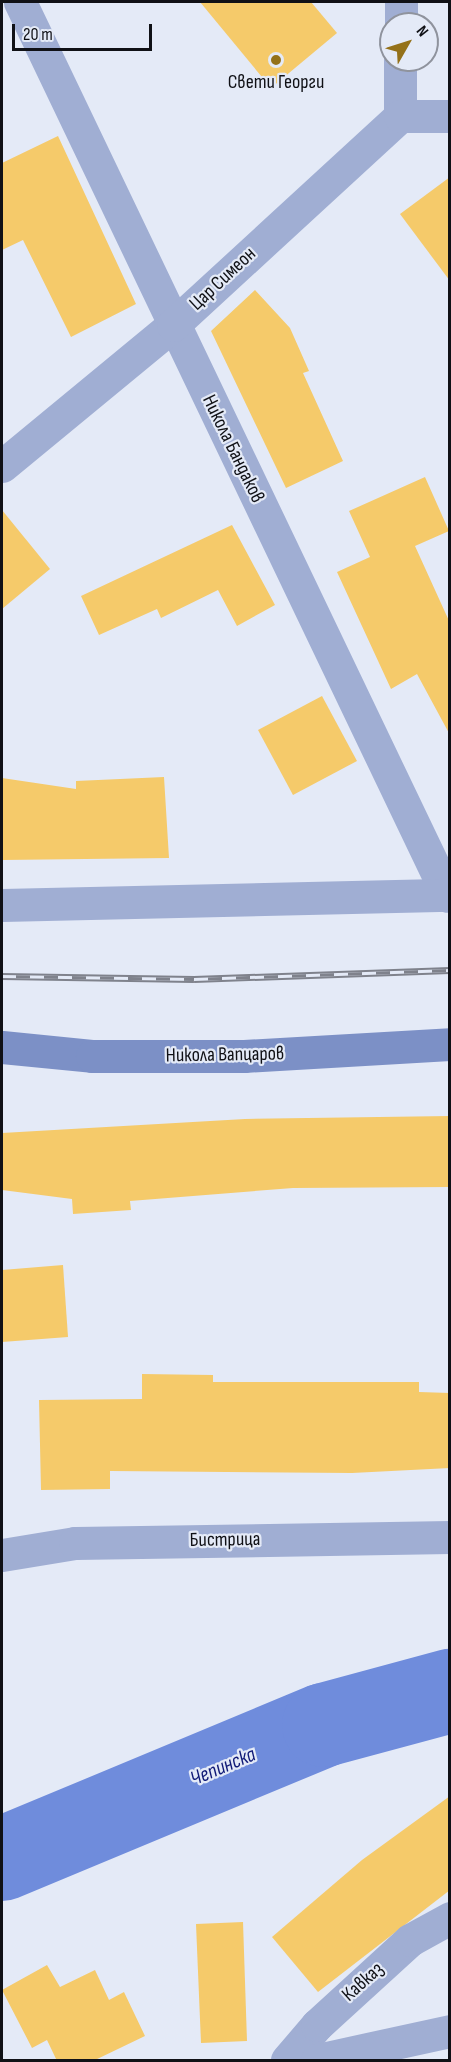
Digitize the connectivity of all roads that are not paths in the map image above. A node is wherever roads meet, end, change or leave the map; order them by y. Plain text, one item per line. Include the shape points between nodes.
1 (20, 2) edge
2 (400, 72) edge
3 (400, 116) junction
4 (450, 116) edge
5 (173, 326) junction
6 (2, 466) edge
7 (449, 896) edge
8 (2, 905) edge
9 (450, 1044) edge
10 (2, 1047) edge
11 (450, 1537) edge
12 (2, 1555) edge
13 (450, 1918) edge
14 (450, 2031) edge
15 (287, 2061) edge
16 (317, 2061) edge

1 - 5 street, Никола Бандаков
2 - 3 street
3 - 4 street
3 - 5 street, Цар Симеон
5 - 6 street, Цар Симеон
5 - 7 street, Никола Бандаков
7 - 8 street
9 - 10 street, Никола Вапцаров via 221,1056 92,1056
11 - 12 street, Бистрица via 75,1543
13 - 15 street, Кавказ via 410,1940 316,2025
14 - 16 street

